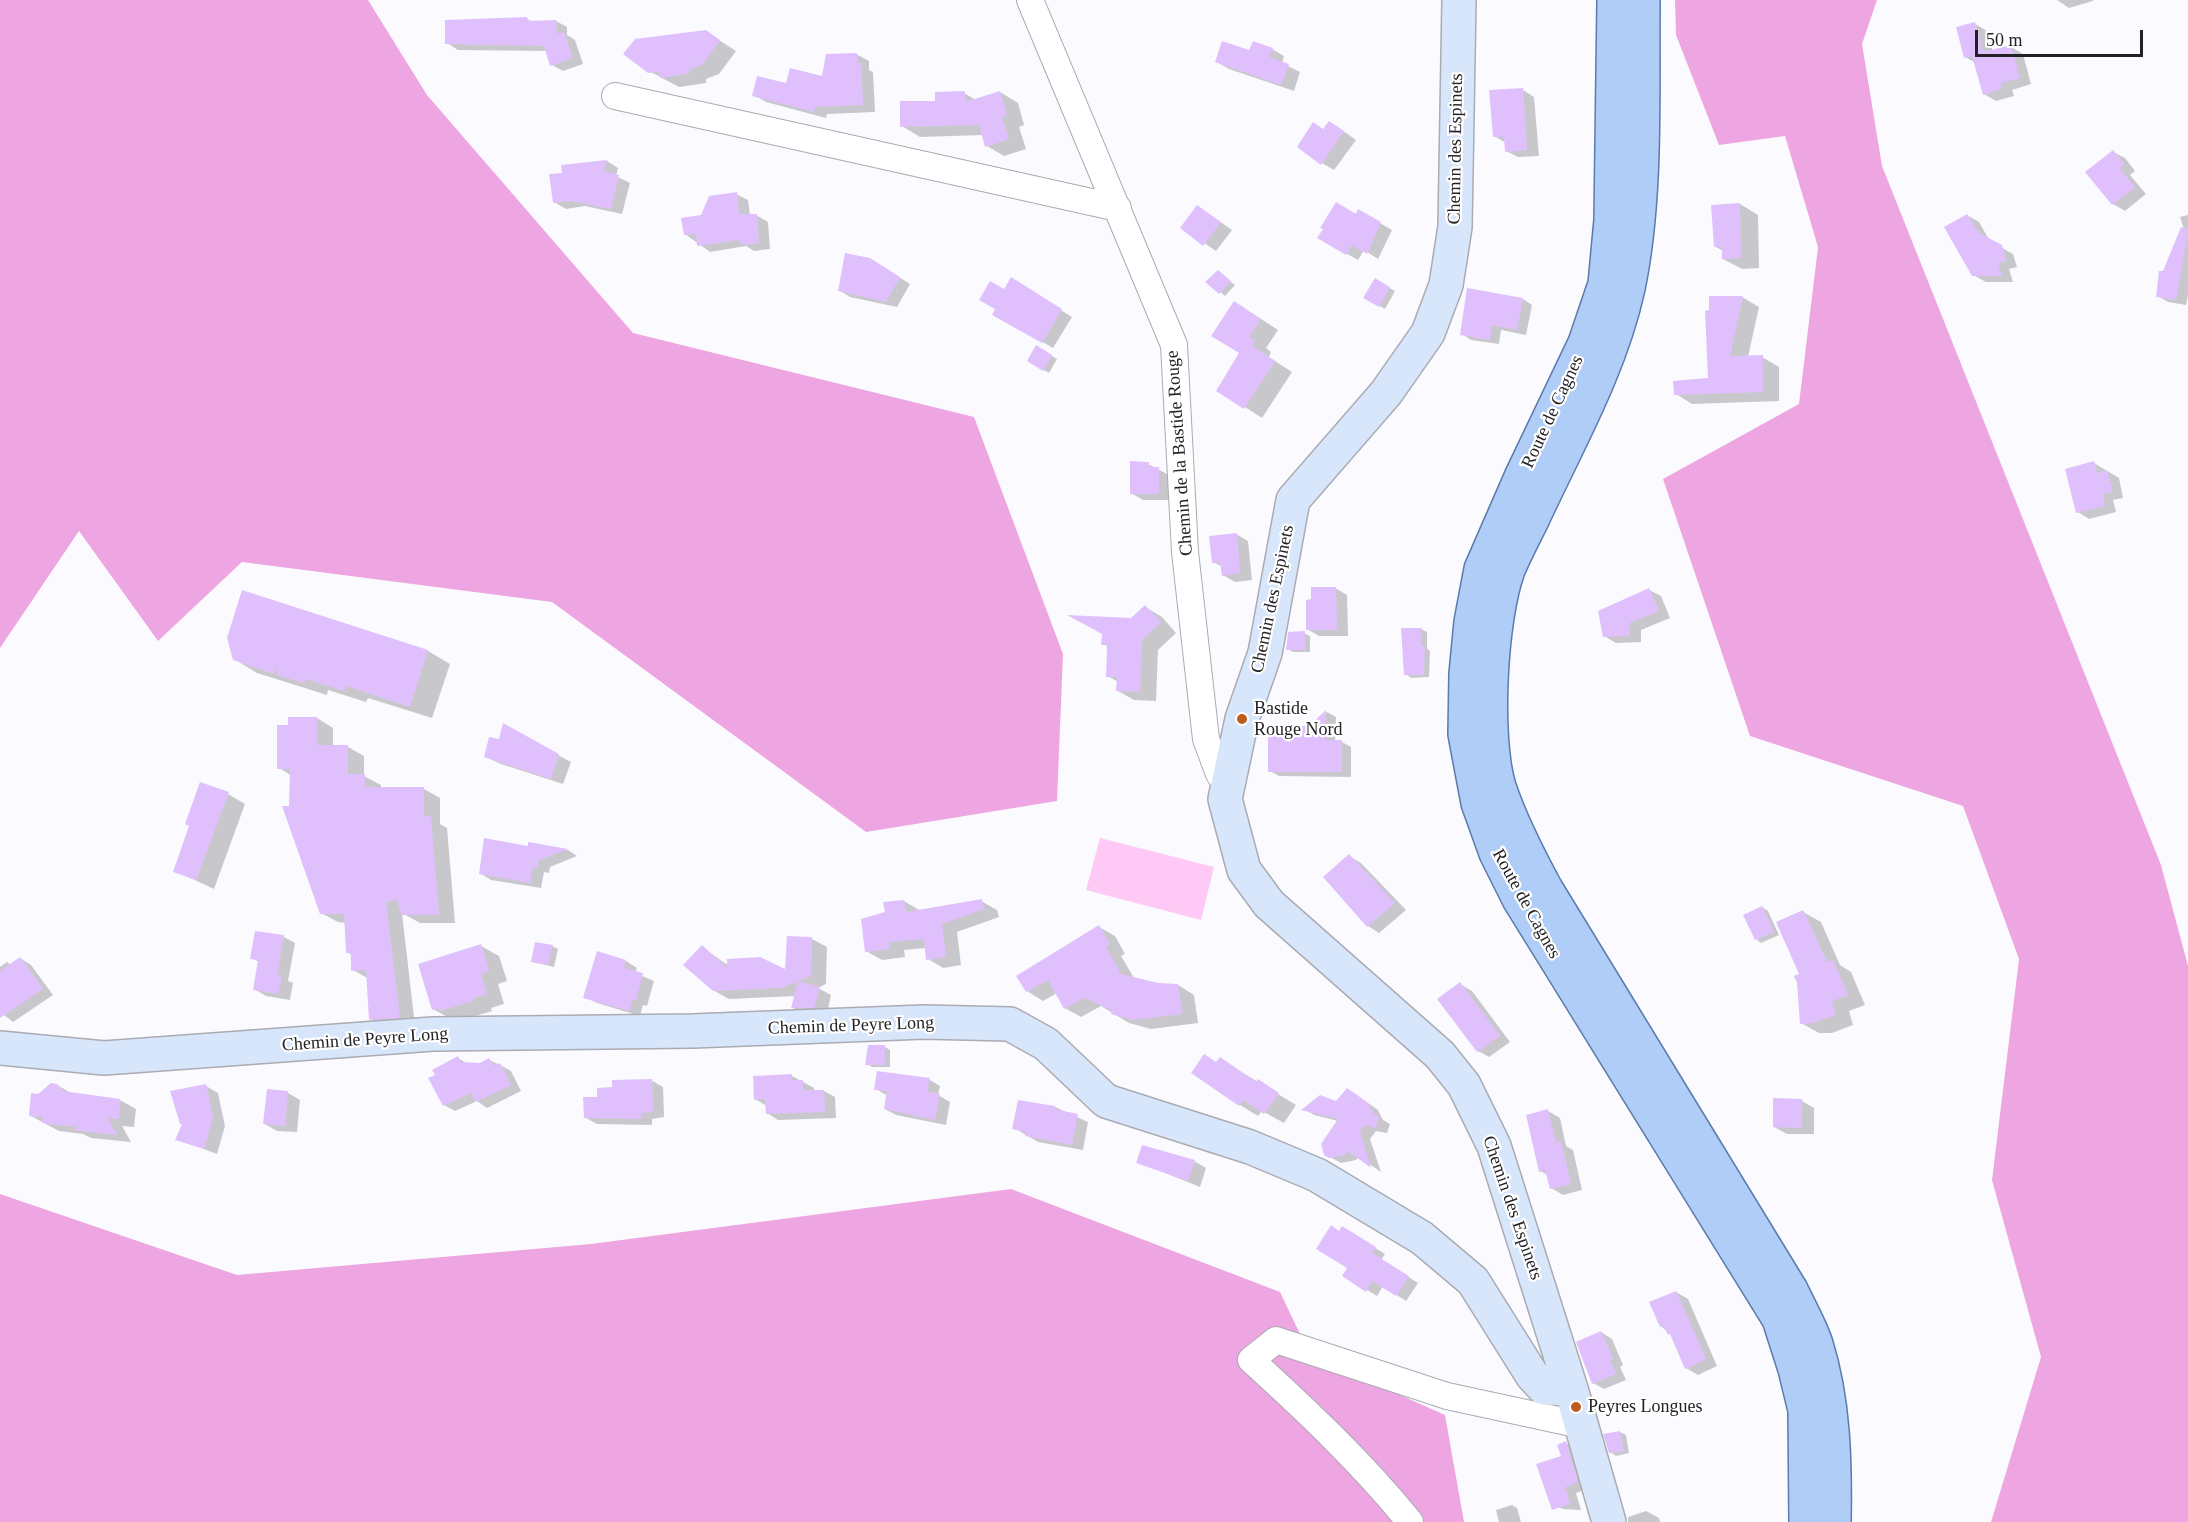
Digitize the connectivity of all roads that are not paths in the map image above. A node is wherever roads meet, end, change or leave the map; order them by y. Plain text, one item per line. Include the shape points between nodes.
1 (1030, 0) edge
2 (1459, 0) edge
3 (1614, 0) edge
4 (1643, 0) edge
5 (615, 96) dead end
6 (1118, 208) junction
7 (1228, 785) junction
8 (0, 1048) edge
9 (1571, 1389) junction
10 (1581, 1425) junction
11 (1410, 1522) edge
12 (1609, 1522) edge
13 (1806, 1522) edge
14 (1834, 1522) edge

1 - 6 street, Chemin de la Bastide Rouge
2 - 7 street, Chemin des Espinets via 1455,227 1446,285 1428,333 1386,393 1293,500 1264,653 1242,719
3 - 13 main road, Route de Cagnes via 1611,220 1605,284 1586,343 1481,569 1470,622 1465,734 1478,803 1496,853 1519,899 1779,1319 1805,1410
4 - 14 main road, Route de Cagnes via 1642,139 1628,288 1596,387 1508,571 1492,672 1491,724 1496,765 1499,785 1520,841 1540,879 1791,1290 1816,1342 1829,1395 1835,1461
5 - 6 street
6 - 7 street, Chemin de la Bastide Rouge via 1174,345 1185,552 1206,739
7 - 9 street, Chemin des Espinets via 1225,799 1244,870 1269,904 1440,1055 1464,1085 1494,1146
8 - 9 street, Chemin de Peyre Long via 104,1058 433,1034 693,1031 924,1022 1010,1024 1046,1044 1106,1101 1250,1147 1317,1175 1422,1238 1473,1281 1532,1376 1544,1388
9 - 10 street, Chemin des Espinets
10 - 11 street via 1448,1396 1276,1340 1251,1360 1300,1405
10 - 12 street, Chemin des Espinets

